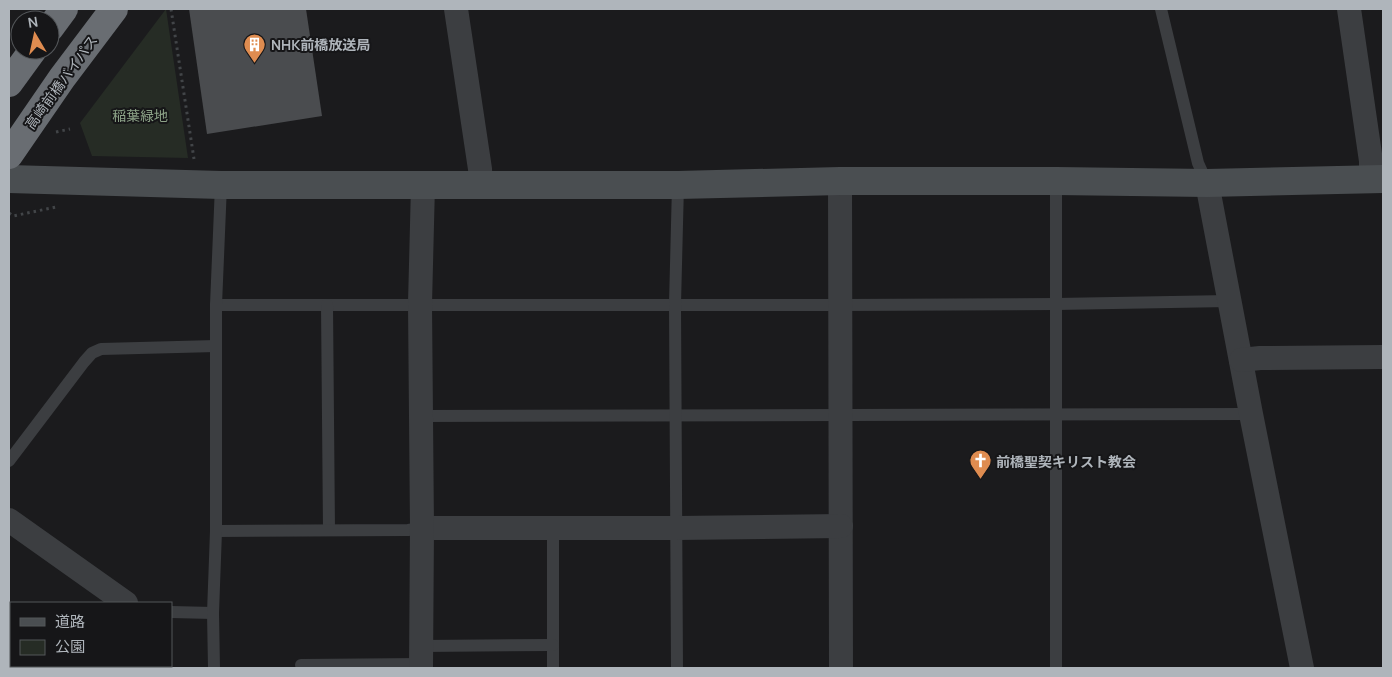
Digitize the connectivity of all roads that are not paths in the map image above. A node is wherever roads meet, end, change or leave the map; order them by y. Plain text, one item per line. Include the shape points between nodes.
1 (114, 9) edge
2 (456, 9) edge
3 (1161, 9) edge
4 (1349, 9) edge
5 (26, 60) edge
6 (9, 83) edge
7 (9, 155) edge
8 (9, 179) edge
9 (1377, 179) edge
10 (840, 181) junction
11 (1056, 181) junction
12 (1207, 183) junction
13 (220, 184) junction
14 (481, 184) junction
15 (422, 185) junction
16 (678, 185) junction
17 (1229, 301) junction
18 (216, 304) junction
19 (420, 304) junction
20 (675, 304) junction
21 (1056, 304) junction
22 (327, 305) junction
23 (840, 305) junction
24 (216, 346) junction
25 (1383, 357) edge
26 (1241, 360) junction
27 (1251, 414) junction
28 (840, 415) junction
29 (1057, 415) junction
30 (421, 416) junction
31 (676, 416) junction
32 (9, 461) edge
33 (9, 520) edge
34 (841, 526) junction
35 (422, 528) junction
36 (553, 528) junction
37 (676, 528) junction
38 (329, 530) junction
39 (216, 531) junction
40 (125, 602) edge
41 (172, 612) edge
42 (213, 613) junction
43 (553, 645) junction
44 (421, 659) edge
45 (301, 664) dead end
46 (214, 668) edge
47 (553, 668) edge
48 (677, 668) edge
49 (841, 668) edge
50 (1056, 668) edge
51 (1302, 668) edge

1 - 7 highway, 高崎前橋バイパス
2 - 14 street
3 - 12 lane via 1198,163
4 - 9 street via 1371,161
5 - 6 highway
8 - 13 street
9 - 12 street
10 - 11 street
10 - 16 street
10 - 23 street
11 - 12 street
11 - 21 lane
12 - 17 street
13 - 15 street
13 - 18 lane
14 - 15 street
14 - 16 street
15 - 19 street
16 - 20 lane
17 - 21 lane
17 - 26 street
18 - 22 lane
18 - 24 lane
19 - 20 lane
19 - 22 lane
19 - 30 street
20 - 23 lane
20 - 31 lane
21 - 23 lane
21 - 29 lane
22 - 38 lane
23 - 28 street
24 - 32 lane via 101,349 92,352
24 - 39 lane
25 - 26 street
26 - 27 street
27 - 29 lane
27 - 51 street
28 - 29 lane
28 - 31 lane
28 - 34 street
29 - 50 lane
30 - 31 lane
30 - 35 street
31 - 37 lane
33 - 40 street
34 - 37 street
34 - 49 street
35 - 36 street
35 - 38 lane
35 - 44 street
36 - 37 street
36 - 43 lane
37 - 48 lane
38 - 39 lane
39 - 42 lane
41 - 42 lane
42 - 46 lane
43 - 44 lane
43 - 47 lane
44 - 45 lane

